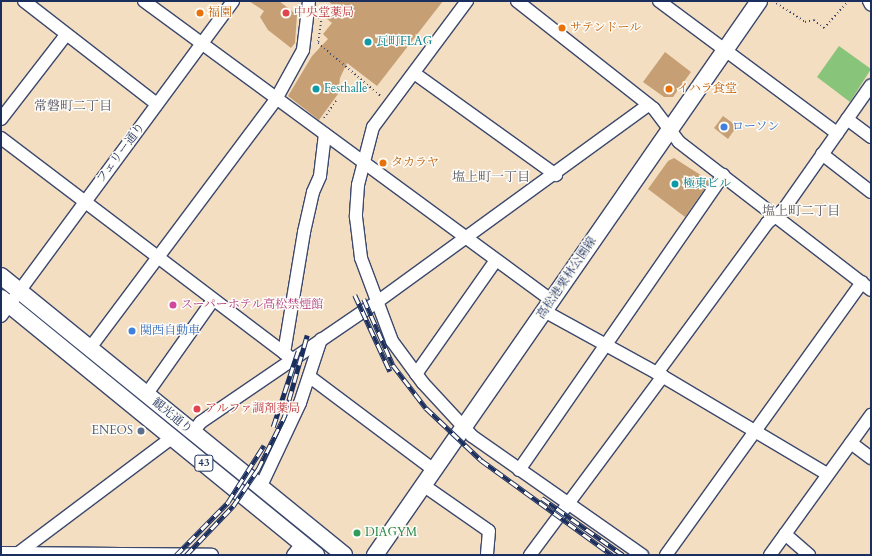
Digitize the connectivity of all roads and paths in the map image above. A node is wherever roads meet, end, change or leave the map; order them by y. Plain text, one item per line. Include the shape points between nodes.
1 (24, 1) edge
2 (144, 1) edge
3 (233, 1) edge
4 (324, 1) edge
5 (468, 1) edge
6 (517, 1) edge
7 (659, 1) edge
8 (759, 1) edge
9 (773, 1) edge
10 (848, 1) edge
11 (869, 1) edge
12 (871, 5) edge
13 (309, 6) edge
14 (320, 19) junction
15 (66, 35) junction
16 (201, 44) junction
17 (725, 52) junction
18 (414, 73) junction
19 (871, 85) edge
20 (382, 97) dead end
21 (275, 101) junction
22 (336, 101) dead end
23 (157, 104) junction
24 (648, 105) junction
25 (1, 119) edge
26 (847, 119) junction
27 (668, 128) junction
28 (326, 130) junction
29 (837, 133) junction
30 (871, 137) edge
31 (1, 138) edge
32 (822, 154) junction
33 (362, 162) junction
34 (723, 174) junction
35 (556, 175) junction
36 (871, 192) edge
37 (83, 203) junction
38 (775, 215) junction
39 (465, 237) junction
40 (158, 258) junction
41 (496, 260) junction
42 (1, 276) edge
43 (866, 286) edge
44 (20, 291) junction
45 (213, 300) junction
46 (377, 302) junction
47 (548, 306) junction
48 (4, 307) edge
49 (321, 339) junction
50 (605, 344) junction
51 (90, 348) junction
52 (287, 356) junction
53 (416, 374) junction
54 (660, 374) junction
55 (310, 377) junction
56 (146, 395) junction
57 (871, 415) edge
58 (463, 427) junction
59 (192, 432) junction
60 (754, 433) junction
61 (173, 437) junction
62 (851, 443) junction
63 (871, 458) edge
64 (434, 470) junction
65 (519, 470) junction
66 (827, 474) junction
67 (423, 485) junction
68 (260, 488) junction
69 (569, 503) junction
70 (785, 534) junction
71 (297, 549) edge
72 (1, 553) edge
73 (17, 554) edge
74 (169, 554) edge
75 (212, 555) edge
76 (316, 555) edge
77 (344, 555) edge
78 (375, 555) edge
79 (487, 555) edge
80 (530, 555) edge
81 (642, 555) edge
82 (666, 555) edge
83 (770, 555) edge
84 (809, 555) edge

1 - 15 street
2 - 16 street
3 - 16 street, フェリー通り
4 - 14 path, bridge
5 - 18 street
6 - 24 street
7 - 17 street
8 - 17 main road, 高松港栗林公園線
9 - 10 path via 805,22 814,20 824,28
11 - 12 street
13 - 14 path, bridge
13 - 21 street via 303,50
14 - 20 path, bridge via 318,42
15 - 23 street
15 - 25 street
16 - 21 street
16 - 23 street, フェリー通り
17 - 27 main road, 高松港栗林公園線
17 - 29 street
18 - 33 street via 373,127
18 - 35 street
19 - 26 street
21 - 28 street
21 - 40 street
22 - 28 path via 322,121
23 - 37 street, フェリー通り
24 - 27 street
24 - 35 street
26 - 29 street
26 - 30 street
27 - 34 street via 679,142
27 - 47 main road, 高松港栗林公園線
28 - 33 street
28 - 52 street via 320,176 313,192 304,232
29 - 32 street
31 - 37 street
32 - 36 street
32 - 38 street
33 - 39 street
33 - 46 street via 356,216 361,258
34 - 38 street
34 - 50 street
35 - 39 street
37 - 40 street
37 - 44 street, フェリー通り
38 - 43 street
38 - 54 street
39 - 41 street
39 - 46 street
40 - 45 street
40 - 51 street
41 - 47 street
41 - 53 street
42 - 44 main road, 観光通り / 43
43 - 60 street
44 - 48 street, フェリー通り
44 - 51 main road, 観光通り / 43
45 - 52 street
45 - 56 street
46 - 49 street
46 - 53 street via 392,341
47 - 50 street
47 - 58 main road, 高松港栗林公園線
48 - 61 main road, 観光通り / 43
49 - 52 street
49 - 55 street
50 - 54 street
50 - 65 street
51 - 56 main road, 観光通り / 43
52 - 59 street via 201,422
53 - 58 street
54 - 60 street
54 - 69 street
55 - 64 street
55 - 68 street
56 - 59 main road, 観光通り / 43
57 - 62 street
58 - 64 main road, 高松港栗林公園線
58 - 65 street
59 - 68 main road, 観光通り / 43
60 - 66 street
60 - 82 street
61 - 71 main road, 観光通り / 43
61 - 73 street
62 - 63 street
62 - 66 street
64 - 67 main road, 高松港栗林公園線
65 - 69 street
66 - 70 street
67 - 78 main road, 高松港栗林公園線
67 - 79 street via 489,531
68 - 77 main road, 観光通り / 43
69 - 80 street
69 - 81 street
70 - 83 street
70 - 84 street
71 - 76 main road, 観光通り / 43
72 - 73 street
73 - 74 street
74 - 75 street

